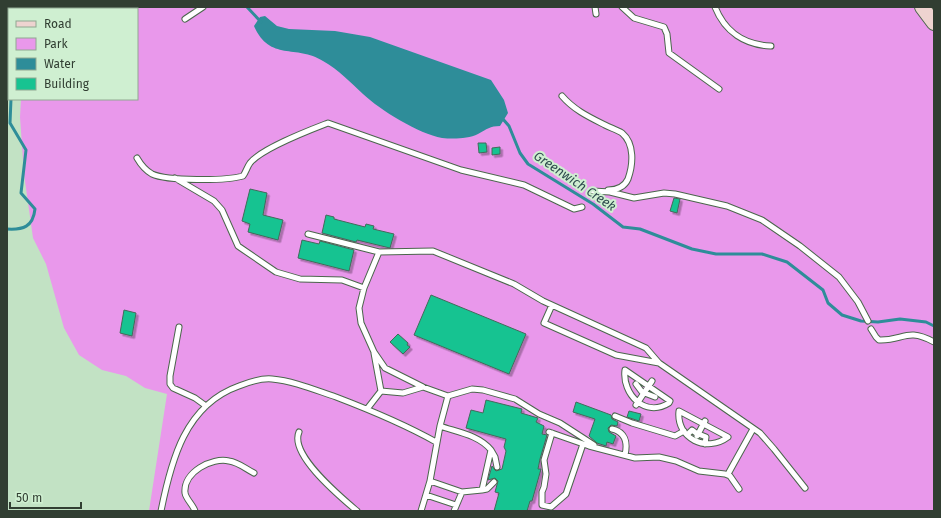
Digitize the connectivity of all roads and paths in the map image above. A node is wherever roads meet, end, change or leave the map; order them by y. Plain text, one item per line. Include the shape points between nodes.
1 (203, 7) edge
2 (595, 7) edge
3 (622, 7) edge
4 (715, 7) edge
5 (922, 7) edge
6 (596, 14) dead end
7 (185, 19) dead end
8 (934, 23) edge
9 (772, 46) dead end
10 (719, 89) dead end
11 (562, 96) dead end
12 (137, 158) dead end
13 (174, 177) junction
14 (582, 207) dead end
15 (308, 234) dead end
16 (379, 252) junction
17 (364, 288) junction
18 (552, 305) junction
19 (868, 321) dead end
20 (179, 327) dead end
21 (871, 329) dead end
22 (934, 342) edge
23 (374, 352) junction
24 (659, 363) junction
25 (652, 381) dead end
26 (636, 384) dead end
27 (649, 386) junction
28 (423, 387) junction
29 (381, 391) junction
30 (644, 393) junction
31 (448, 396) junction
32 (655, 397) dead end
33 (637, 404) junction
34 (206, 406) junction
35 (367, 409) junction
36 (616, 416) dead end
37 (704, 422) junction
38 (440, 426) junction
39 (612, 429) dead end
40 (753, 429) junction
41 (299, 432) dead end
42 (698, 434) junction
43 (693, 439) junction
44 (436, 442) junction
45 (583, 444) junction
46 (595, 448) junction
47 (491, 450) junction
48 (625, 455) junction
49 (497, 468) dead end
50 (254, 473) dead end
51 (728, 474) junction
52 (430, 481) junction
53 (494, 482) dead end
54 (805, 488) dead end
55 (739, 489) dead end
56 (482, 490) junction
57 (462, 492) junction
58 (426, 495) junction
59 (456, 505) junction
60 (161, 511) edge
61 (195, 511) edge
62 (357, 511) edge
63 (420, 511) edge
64 (454, 511) edge

1 - 7 lane
2 - 6 lane
3 - 10 lane via 634,18 664,27 669,53
4 - 9 lane via 719,19 741,40 759,46
5 - 8 street
11 - 19 lane via 574,109 620,132 629,142 632,162 627,181 622,187 593,191 634,198 664,193 675,194 727,206 762,220 838,277 858,302
12 - 13 lane via 145,170 154,175
13 - 14 lane via 224,179 243,176 250,163 276,146 328,123 454,168 524,185 574,209
13 - 17 lane via 214,201 222,210 238,246 276,272 300,279 342,280
15 - 16 lane
16 - 17 lane
16 - 18 lane via 433,251 514,284
17 - 23 lane via 358,308 361,323
18 - 24 lane via 646,348
18 - 24 lane via 544,323 616,355
20 - 34 lane via 170,384
21 - 22 lane via 880,340 910,334
23 - 28 lane via 385,368
23 - 29 lane
24 - 40 lane
25 - 27 lane
26 - 30 lane
27 - 30 lane
27 - 33 lane via 670,401 669,403 662,407
27 - 33 lane via 625,370 629,393
28 - 29 lane via 403,393
28 - 31 lane
29 - 35 lane
30 - 32 lane
30 - 33 lane
31 - 38 lane
31 - 46 lane via 472,389 515,399 569,429
34 - 35 lane via 233,388 270,379 296,384
34 - 60 lane via 181,440 169,472
35 - 44 lane
36 - 43 lane via 675,436
37 - 42 lane
37 - 43 lane via 679,412 678,418
37 - 43 lane via 728,437 719,443
38 - 44 lane
38 - 47 lane via 476,438
39 - 48 lane via 620,431 624,436
40 - 51 lane
40 - 54 lane via 774,448
41 - 62 lane via 297,439 300,447 322,482
42 - 43 lane
42 - 43 lane via 692,430
42 - 43 lane via 706,437
44 - 52 lane
45 - 45 lane via 566,494 552,506 542,505 546,474 544,460 551,433
45 - 46 lane
46 - 48 lane
47 - 49 lane
47 - 56 lane
48 - 51 lane via 640,459 659,457 700,471
50 - 61 lane via 228,460 195,469 189,476 185,488 185,495
51 - 55 lane
52 - 57 lane
52 - 58 lane
53 - 56 lane
56 - 57 lane
57 - 59 lane
58 - 59 lane
58 - 63 lane
59 - 64 lane

